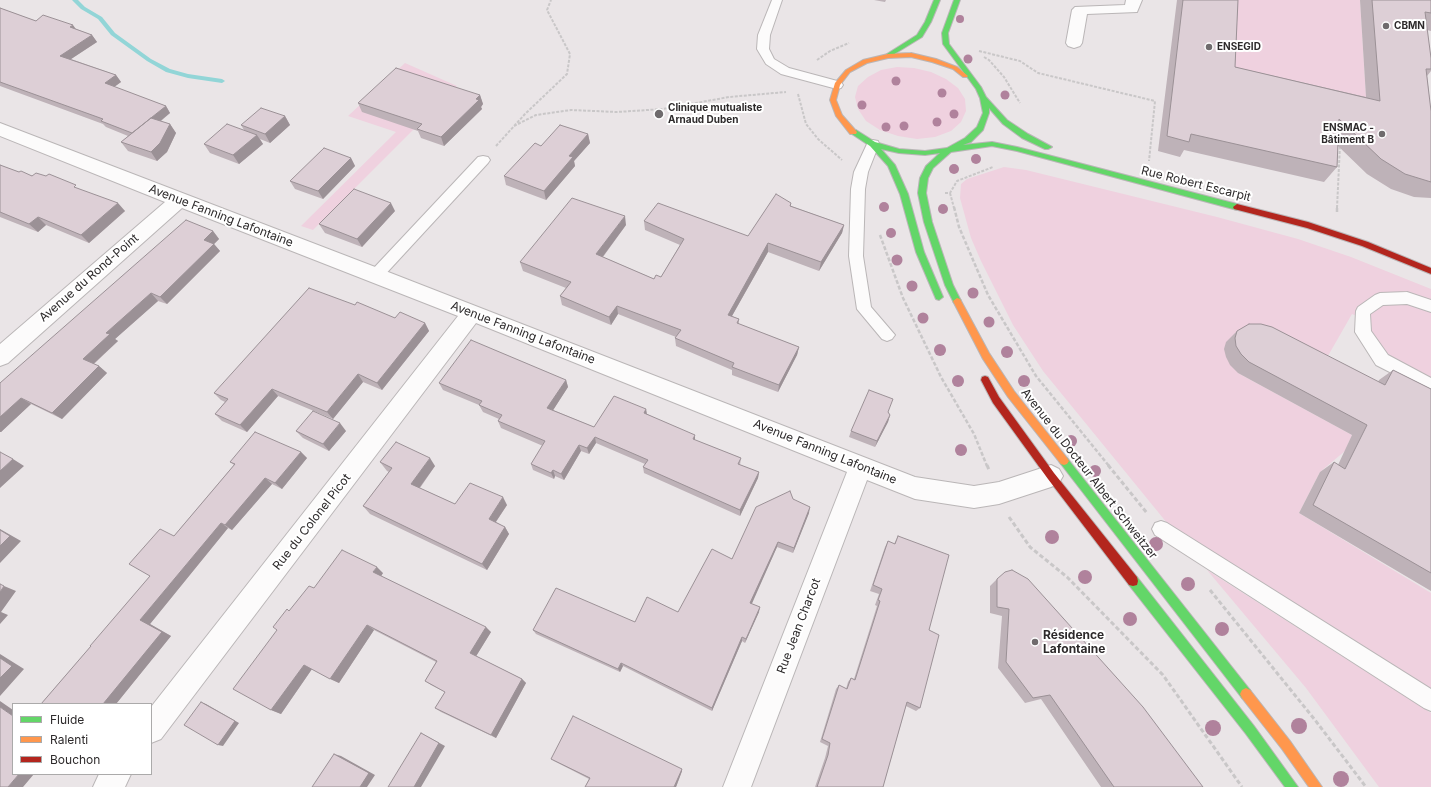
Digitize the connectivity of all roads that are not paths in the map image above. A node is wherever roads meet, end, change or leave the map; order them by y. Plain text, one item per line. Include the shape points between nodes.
1 (777, 0) edge
2 (938, 0) edge
3 (957, 0) edge
4 (1134, 0) edge
5 (1074, 43) dead end
6 (888, 56) junction
7 (971, 80) junction
8 (837, 84) junction
9 (983, 98) junction
10 (0, 129) edge
11 (873, 144) junction
12 (950, 149) junction
13 (1055, 149) dead end
14 (484, 160) road end
15 (178, 200) junction
16 (1431, 271) edge
17 (376, 275) junction
18 (1431, 306) edge
19 (943, 308) dead end
20 (472, 314) junction
21 (887, 335) dead end
22 (0, 357) edge
23 (981, 374) dead end
24 (1431, 386) edge
25 (861, 466) junction
26 (1052, 476) junction
27 (1160, 530) road end
28 (1431, 701) edge
29 (152, 729) edge
30 (116, 775) edge
31 (107, 787) edge
32 (737, 787) edge
33 (1292, 787) edge
34 (1316, 787) edge

1 - 8 lane via 764,35 763,49 770,61 785,71
2 - 6 main road, Avenue du Docteur Albert Schweitzer via 920,36
3 - 7 main road, Avenue du Docteur Albert Schweitzer via 945,33 946,44
4 - 5 street via 1132,9 1080,10
6 - 7 main road, Avenue du Docteur Albert Schweitzer via 911,55 934,60 955,68
6 - 8 main road, Avenue du Docteur Albert Schweitzer via 865,61 848,71
7 - 9 main road, Avenue du Docteur Albert Schweitzer
8 - 11 main road, Avenue du Docteur Albert Schweitzer via 834,100 839,116 853,132
9 - 12 main road, Avenue du Docteur Albert Schweitzer via 986,113 980,128 968,140
9 - 13 main road via 1005,122 1025,136
10 - 15 street, Avenue Fanning Lafontaine
11 - 12 main road, Avenue du Docteur Albert Schweitzer via 905,152 925,153
11 - 19 main road, Avenue du Docteur Albert Schweitzer via 891,165 904,194 920,252
11 - 21 lane via 861,172 856,219 856,256 864,309
12 - 16 main road, Rue Robert Escarpit via 992,144 1017,149 1308,225 1365,244
12 - 34 main road, Avenue du Docteur Albert Schweitzer via 930,166 924,178 922,193 928,222 949,285 986,356 1011,394 1286,745
14 - 17 lane
15 - 17 street, Avenue Fanning Lafontaine
15 - 22 street, Avenue du Rond-Point
17 - 20 street, Avenue Fanning Lafontaine
18 - 24 lane via 1407,298 1380,299 1363,311 1363,332 1382,360
20 - 25 street, Avenue Fanning Lafontaine
20 - 29 street, Rue du Colonel Picot
23 - 26 main road via 996,400
25 - 26 street, Avenue Fanning Lafontaine via 915,488 974,497 999,493
25 - 32 street, Rue Jean Charcot
26 - 33 main road
27 - 28 lane
30 - 31 street

